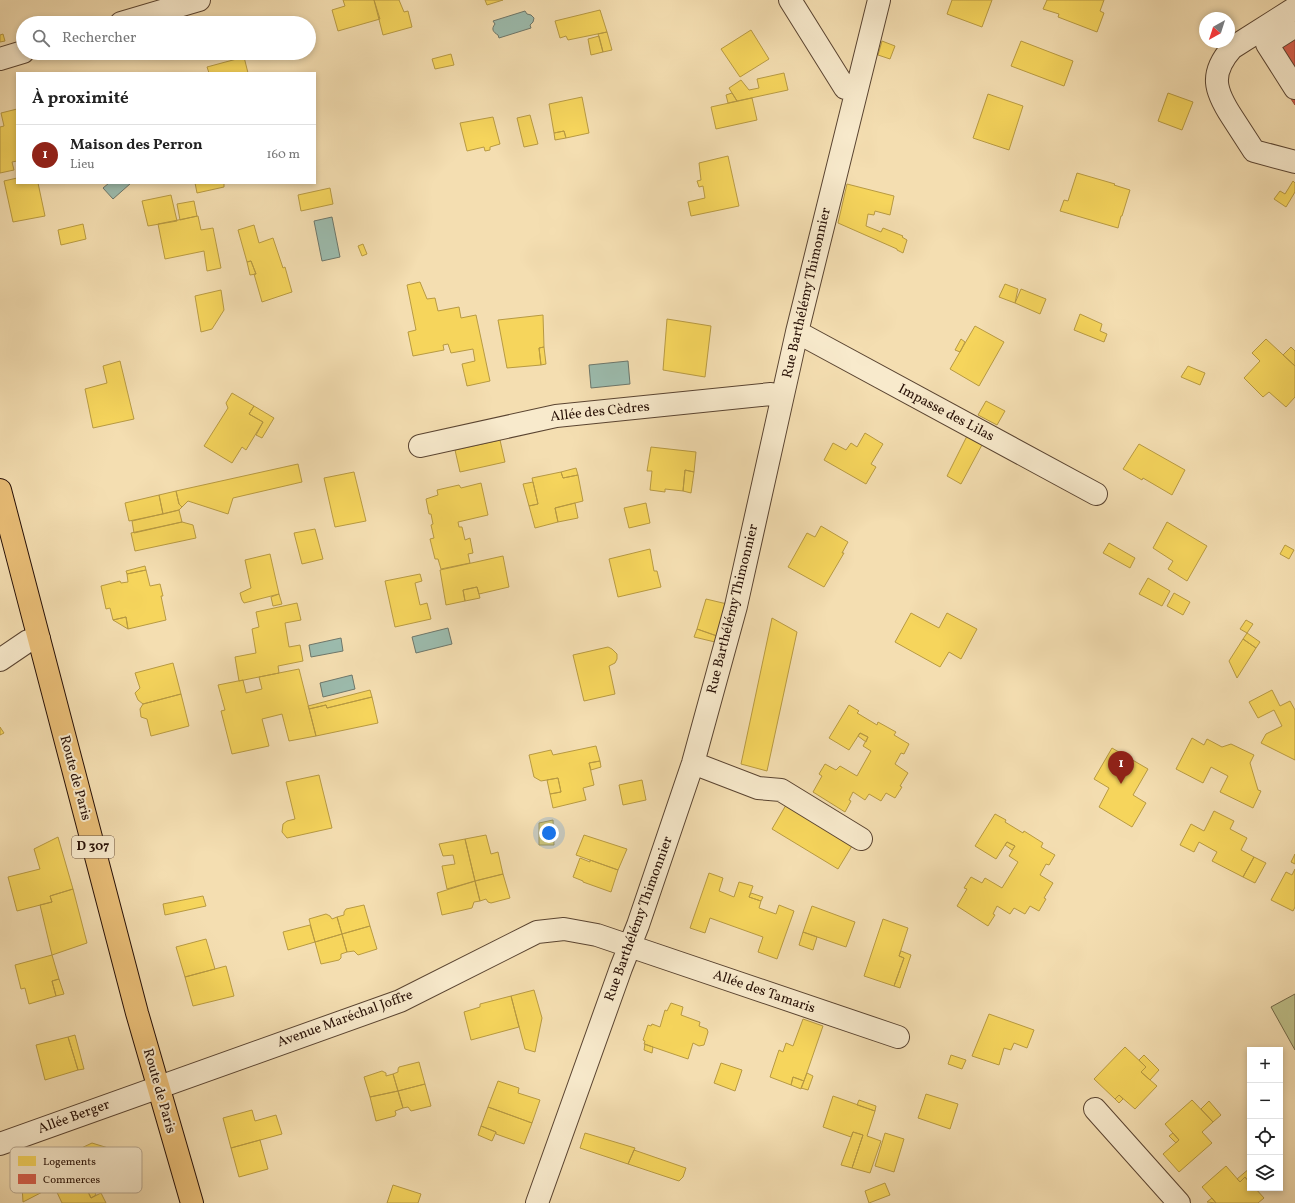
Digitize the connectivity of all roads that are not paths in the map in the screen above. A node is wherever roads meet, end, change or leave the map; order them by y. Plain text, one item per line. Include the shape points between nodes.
1 (199, 0) edge
2 (790, 0) edge
3 (879, 0) edge
4 (1295, 8) edge
5 (145, 16) edge
6 (1295, 26) edge
7 (16, 54) edge
8 (0, 59) edge
9 (1295, 88) edge
10 (856, 91) junction
11 (1295, 162) edge
12 (797, 332) junction
13 (782, 396) junction
14 (420, 446) dead end
15 (0, 490) edge
16 (1096, 494) dead end
17 (0, 534) edge
18 (34, 640) junction
19 (0, 660) edge
20 (693, 764) junction
21 (861, 839) dead end
22 (630, 946) junction
23 (898, 1037) dead end
24 (153, 1089) junction
25 (1095, 1109) dead end
26 (0, 1144) edge
27 (179, 1203) edge
28 (192, 1203) edge
29 (537, 1203) edge
30 (1179, 1203) edge

1 - 5 street
2 - 10 street via 845,88
3 - 10 street, Rue Barthélémy Thimonnier
4 - 11 street via 1232,48 1224,57 1217,84 1221,100 1254,151
6 - 9 street via 1267,44
7 - 8 street
10 - 12 street, Rue Barthélémy Thimonnier
12 - 13 street, Rue Barthélémy Thimonnier
12 - 16 street, Impasse des Lilas
13 - 14 street, Allée des Cèdres via 771,394 556,416
13 - 20 street, Rue Barthélémy Thimonnier via 736,606
15 - 18 main road, Route de Paris / D 307
17 - 18 main road, Route de Paris / D 307
18 - 19 street
18 - 24 main road, Route de Paris / D 307 via 136,1013
20 - 21 street via 758,788 781,790
20 - 22 street, Rue Barthélémy Thimonnier
22 - 23 street, Allée des Tamaris
22 - 24 street, Avenue Maréchal Joffre via 597,935 564,929 537,932 400,1001
22 - 29 street, Rue Barthélémy Thimonnier
24 - 26 street, Allée Berger
24 - 27 main road, Route de Paris / D 307
24 - 28 main road, Route de Paris / D 307
25 - 30 street

